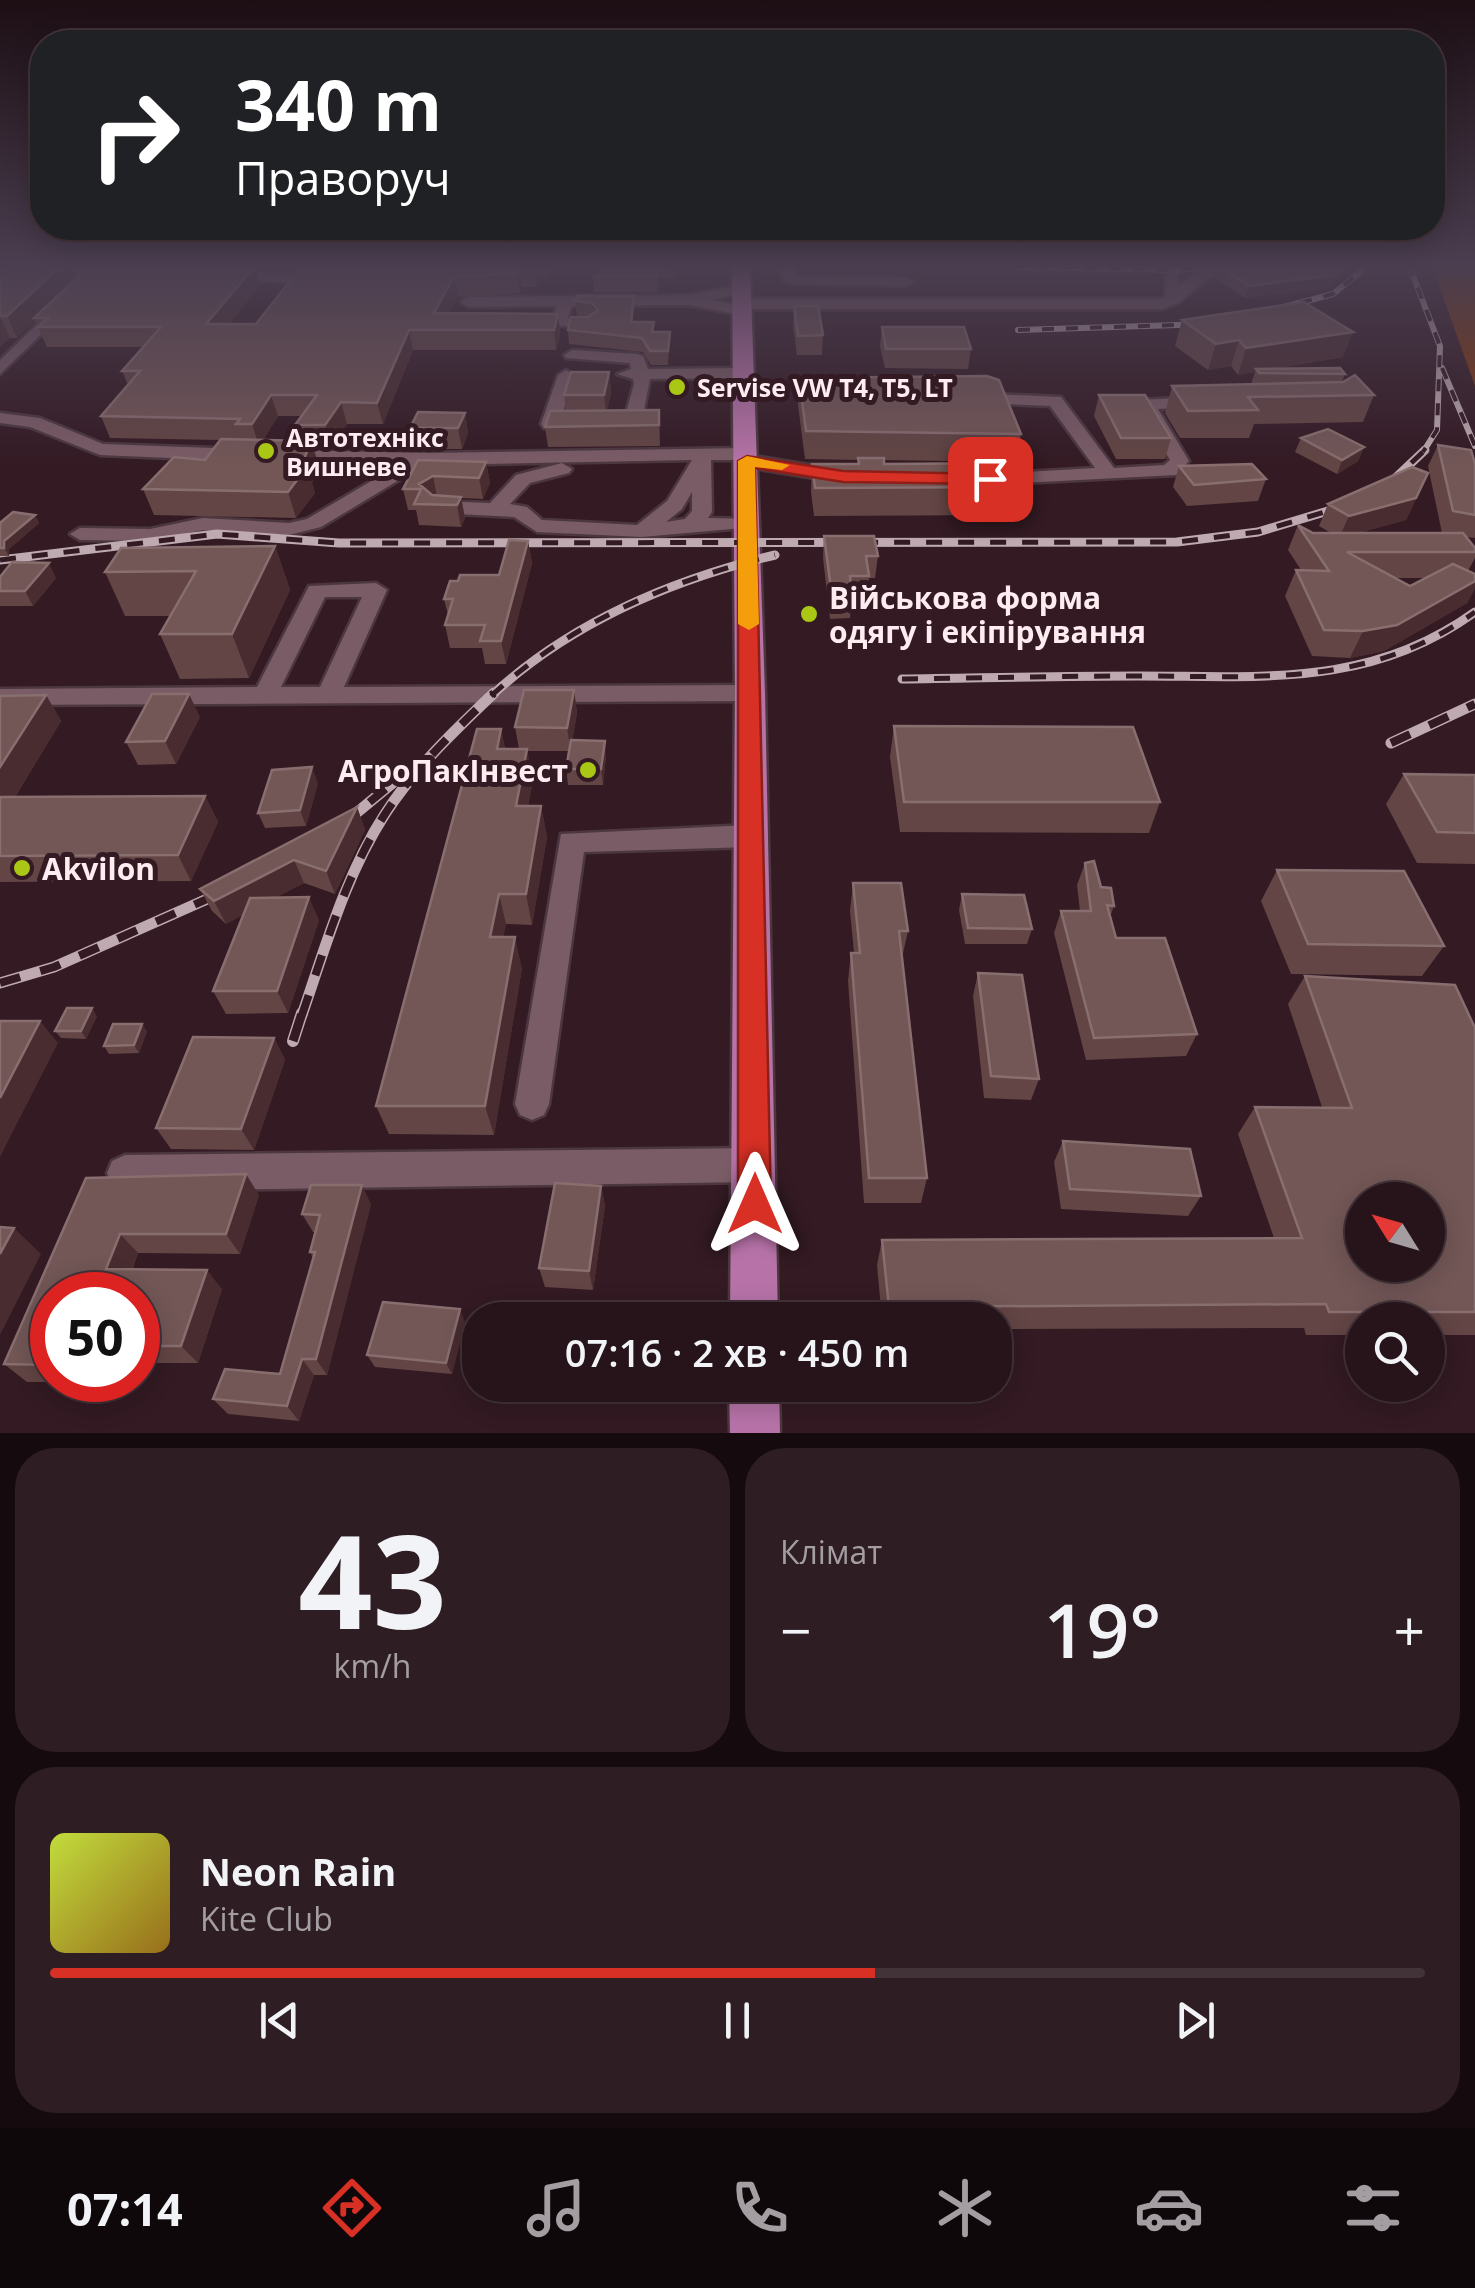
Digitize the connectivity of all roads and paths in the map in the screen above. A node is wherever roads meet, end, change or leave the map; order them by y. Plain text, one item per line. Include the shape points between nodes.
1 (38, 332) edge
2 (743, 332) edge
3 (0, 369) edge
4 (638, 374) junction
5 (745, 374) junction
6 (566, 375) junction
7 (992, 399) edge
8 (1224, 401) edge
9 (0, 418) edge
10 (746, 458) junction
11 (426, 459) junction
12 (700, 462) junction
13 (1107, 472) junction
14 (861, 477) edge
15 (954, 478) edge
16 (437, 507) edge
17 (497, 509) junction
18 (692, 524) junction
19 (747, 524) junction
20 (642, 531) junction
21 (80, 534) dead end
22 (750, 693) junction
23 (266, 695) junction
24 (328, 695) junction
25 (0, 698) edge
26 (750, 836) junction
27 (532, 1104) dead end
28 (755, 1165) junction
29 (125, 1173) edge
30 (754, 1302) edge
31 (754, 1402) edge
32 (755, 1433) edge

1 - 3 lane
2 - 5 main road
4 - 5 lane
4 - 6 lane
4 - 6 lane via 637,359 575,348
4 - 6 lane via 642,384 632,425 550,424
5 - 10 main road
7 - 13 lane via 1055,401
8 - 13 lane via 1146,404 1178,467
9 - 11 lane via 34,422 128,453
10 - 12 lane
10 - 14 lane
10 - 19 main road
11 - 12 lane
11 - 21 lane via 314,523 203,524 150,536
12 - 17 lane via 540,470 505,490
12 - 18 lane via 702,512
12 - 20 lane via 675,506
13 - 15 lane
16 - 17 lane
17 - 20 lane via 520,512 537,526
18 - 19 lane
18 - 20 lane
19 - 22 main road
22 - 24 lane
22 - 26 main road
23 - 24 lane
23 - 24 lane via 316,591 376,590
23 - 25 lane
26 - 27 lane via 571,842
26 - 28 main road
28 - 29 lane
28 - 30 main road
31 - 32 main road

